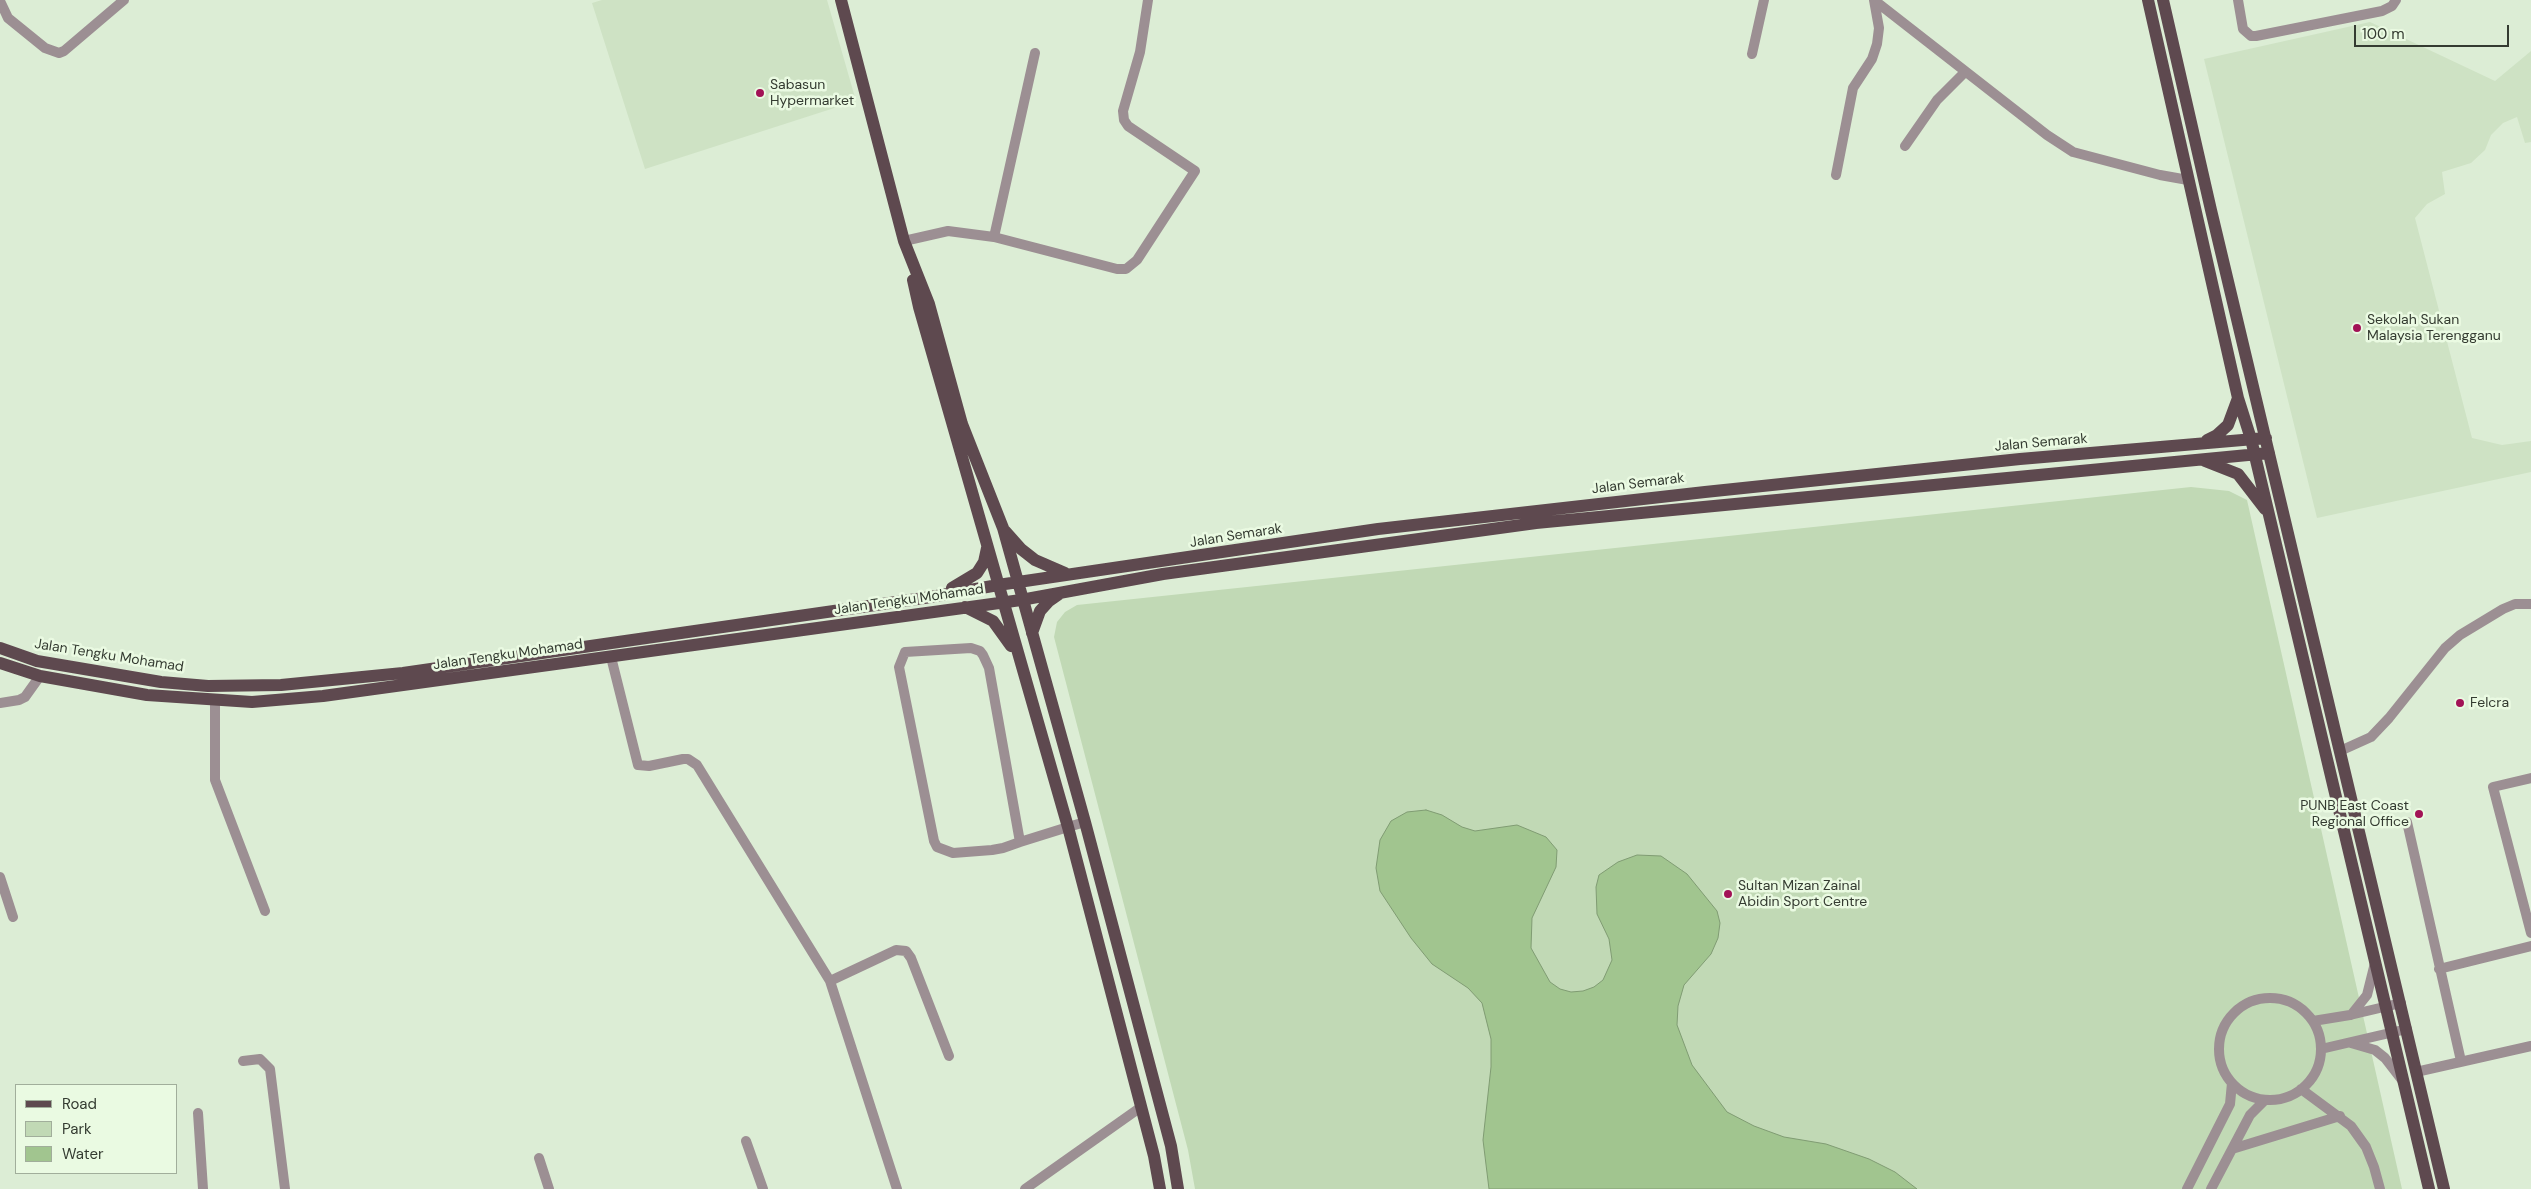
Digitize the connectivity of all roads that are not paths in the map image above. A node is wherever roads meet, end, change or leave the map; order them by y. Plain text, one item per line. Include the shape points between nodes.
1 (124, 0) edge
2 (841, 0) edge
3 (1148, 0) edge
4 (1764, 0) edge
5 (2148, 0) edge
6 (2164, 0) edge
7 (2238, 0) edge
8 (2396, 0) edge
9 (0, 1) edge
10 (1034, 53) dead end
11 (1752, 54) dead end
12 (1964, 72) junction
13 (1905, 146) dead end
14 (1836, 175) dead end
15 (2188, 180) junction
16 (994, 237) junction
17 (906, 246) junction
18 (2238, 398) junction
19 (2266, 438) junction
20 (2251, 439) junction
21 (2198, 444) junction
22 (2269, 453) junction
23 (2254, 454) junction
24 (2198, 459) junction
25 (2268, 513) junction
26 (1003, 528) junction
27 (987, 544) junction
28 (1070, 574) junction
29 (1016, 582) junction
30 (998, 585) junction
31 (1064, 592) junction
32 (931, 597) junction
33 (1021, 600) junction
34 (1002, 602) junction
35 (2531, 604) edge
36 (964, 607) junction
37 (1032, 636) junction
38 (0, 648) edge
39 (611, 656) junction
40 (0, 663) edge
41 (1021, 664) junction
42 (40, 676) junction
43 (215, 701) junction
44 (0, 703) edge
45 (2340, 751) junction
46 (2531, 778) edge
47 (1085, 822) junction
48 (2407, 822) dead end
49 (1068, 827) junction
50 (1020, 842) junction
51 (0, 878) edge
52 (265, 911) dead end
53 (13, 917) dead end
54 (2531, 934) edge
55 (2531, 946) edge
56 (2375, 963) junction
57 (2439, 969) junction
58 (830, 981) junction
59 (2401, 1003) junction
60 (2386, 1007) junction
61 (2350, 1015) junction
62 (2312, 1021) junction
63 (2407, 1029) junction
64 (2392, 1032) junction
65 (2349, 1042) junction
66 (2531, 1046) edge
67 (2321, 1049) junction
68 (949, 1056) dead end
69 (243, 1061) dead end
70 (2461, 1061) junction
71 (2416, 1072) junction
72 (2404, 1082) junction
73 (2232, 1083) junction
74 (2302, 1088) junction
75 (2265, 1100) junction
76 (1141, 1107) junction
77 (198, 1113) dead end
78 (2340, 1116) junction
79 (746, 1140) dead end
80 (2232, 1149) junction
81 (539, 1158) dead end
82 (203, 1189) edge
83 (284, 1189) edge
84 (549, 1189) edge
85 (763, 1189) edge
86 (897, 1189) edge
87 (1025, 1189) edge
88 (1160, 1189) edge
89 (1178, 1189) edge
90 (2187, 1189) edge
91 (2212, 1189) edge
92 (2380, 1189) edge
93 (2429, 1189) edge
94 (2444, 1189) edge

1 - 9 street via 59,53 45,48 8,18
2 - 17 main road
3 - 16 street via 1140,52 1123,111 1124,120 1128,126 1195,171 1151,242 1126,269 1107,267
4 - 11 street
5 - 15 main road
6 - 19 main road
7 - 8 street via 2243,29 2256,36 2382,11
10 - 16 street
12 - 13 street via 1937,100
12 - 14 street via 1874,0 1878,44 1853,88
12 - 15 street via 2073,152
15 - 18 main road
16 - 17 street via 948,232
17 - 26 main road via 929,304 962,424
17 - 27 main road via 919,307
18 - 20 main road
18 - 21 main road via 2233,417 2223,431
19 - 20 main road, Jalan Semarak
19 - 22 main road
20 - 21 main road, Jalan Semarak
20 - 23 main road
21 - 28 main road, Jalan Semarak via 1705,492 1388,528
22 - 23 main road, Jalan Semarak
22 - 45 main road
23 - 24 main road, Jalan Semarak
23 - 25 main road
24 - 25 main road via 2238,474
24 - 31 main road, Jalan Semarak via 1536,523 1163,574
25 - 56 main road
26 - 28 main road via 1035,560
26 - 29 main road
27 - 30 main road
27 - 32 main road via 984,562 972,578
28 - 29 main road, Jalan Semarak
29 - 30 main road, Jalan Tengku Mohamad
29 - 33 main road
30 - 32 main road, Jalan Tengku Mohamad
30 - 34 main road
31 - 33 main road, Jalan Semarak
31 - 37 main road via 1049,600 1040,611
32 - 38 main road, Jalan Tengku Mohamad via 403,673 281,685 216,686 161,682 37,661
33 - 34 main road, Jalan Tengku Mohamad
33 - 37 main road
34 - 36 main road, Jalan Tengku Mohamad
34 - 41 main road
35 - 45 street via 2515,604 2503,609 2460,634 2371,737
36 - 39 main road, Jalan Tengku Mohamad
36 - 41 main road via 993,622
37 - 47 main road
39 - 43 main road, Jalan Tengku Mohamad via 323,696 252,702
39 - 58 street via 638,765 683,759 697,764
40 - 42 main road, Jalan Tengku Mohamad
41 - 49 main road
42 - 43 main road, Jalan Tengku Mohamad via 127,692
42 - 44 street via 25,697
43 - 52 street via 214,780
45 - 59 main road
46 - 54 street via 2493,787
47 - 49 street
47 - 89 main road via 1171,1146
48 - 57 street
49 - 50 street
49 - 76 main road
50 - 50 street via 984,655 971,648 905,652 899,667 937,847 953,854 992,850
51 - 53 street
55 - 57 street
56 - 60 main road
56 - 61 street via 2366,995
57 - 70 street
58 - 68 street via 896,950 906,951
58 - 86 street
59 - 60 street
59 - 63 main road
60 - 61 street
60 - 64 main road
61 - 62 street
62 - 67 street via 2319,1034
62 - 73 street via 2305,1012 2286,1000 2271,998 2244,1005 2225,1025 2219,1048 2220,1061
63 - 64 street
63 - 71 main road
64 - 65 street
64 - 72 main road
65 - 67 street
65 - 72 street via 2375,1050
66 - 70 street
67 - 74 street via 2315,1071
69 - 83 street via 260,1060 270,1069
70 - 71 street
71 - 94 main road
72 - 93 main road
73 - 75 street via 2247,1094
73 - 90 street via 2230,1104
74 - 75 street via 2278,1099
74 - 78 street
75 - 80 street via 2250,1115
76 - 87 street
76 - 88 main road
77 - 82 street
78 - 80 street
78 - 92 street via 2366,1147
79 - 85 street
80 - 91 street
81 - 84 street

